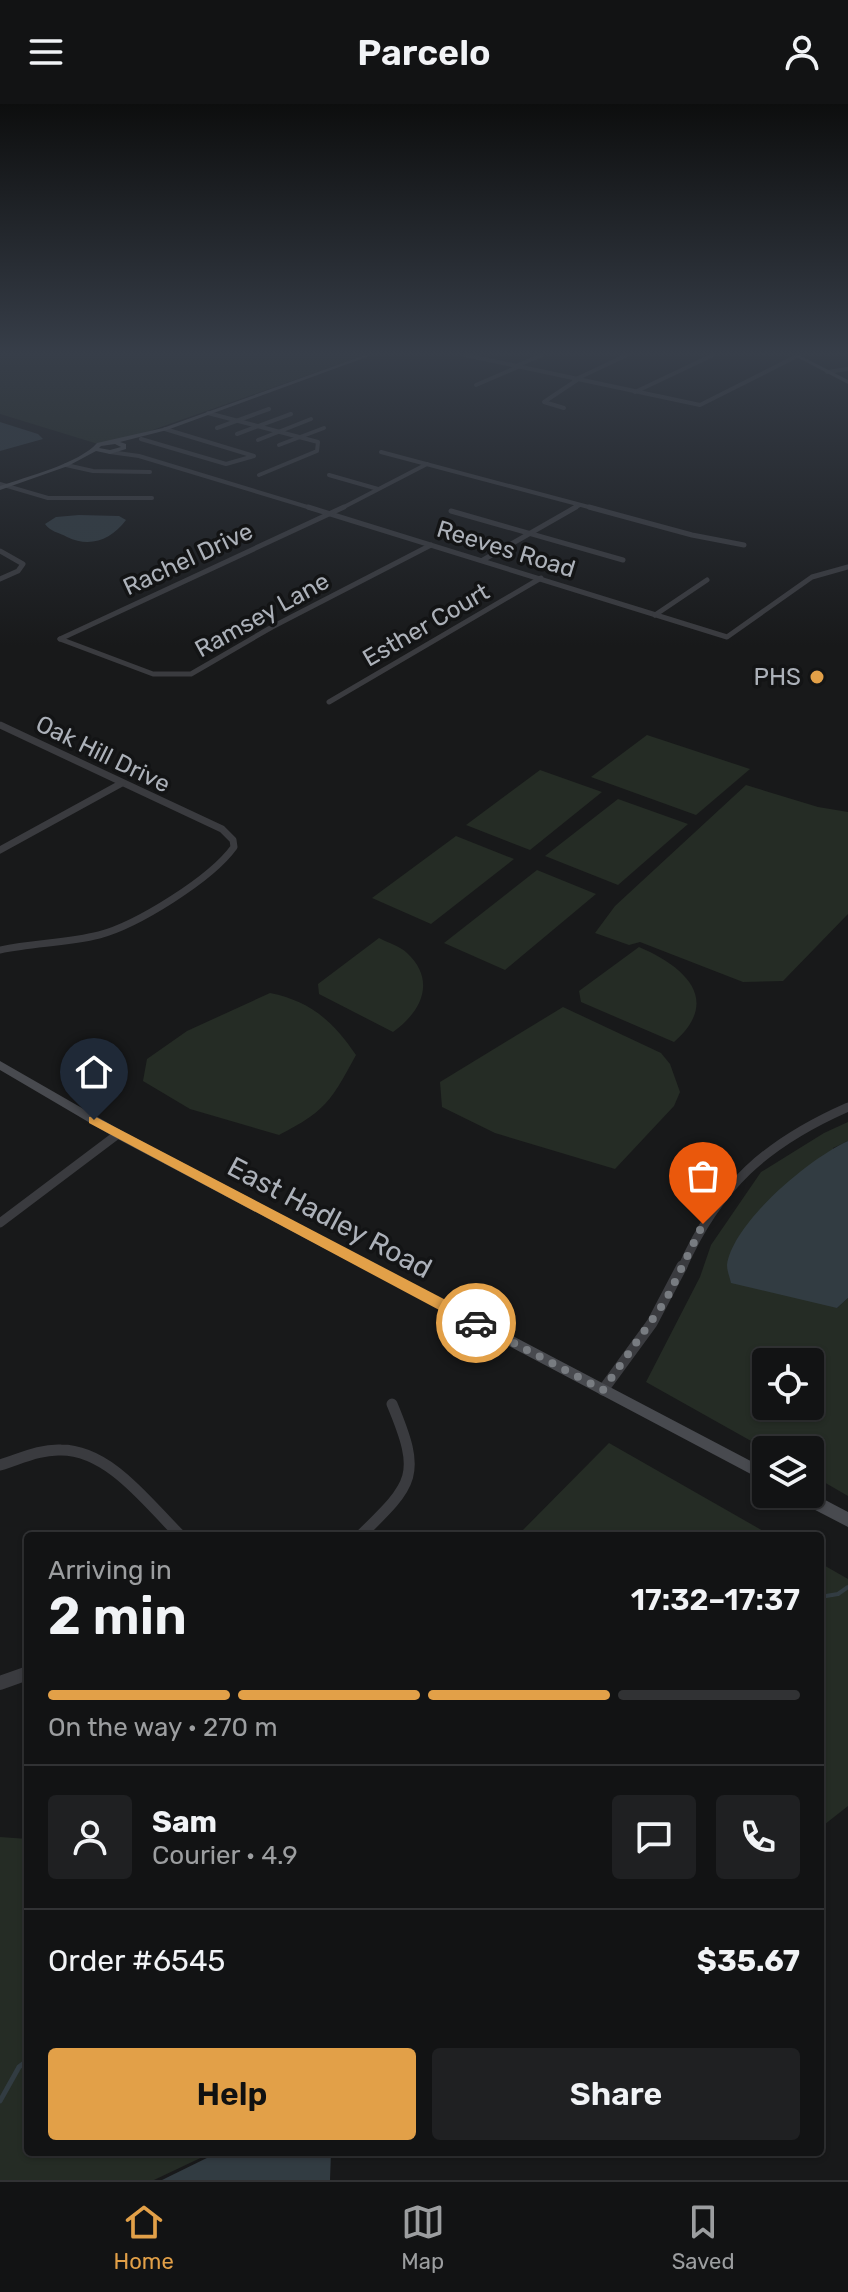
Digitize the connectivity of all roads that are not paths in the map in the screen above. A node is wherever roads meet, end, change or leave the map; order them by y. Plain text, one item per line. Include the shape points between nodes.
1 (90, 452) edge
2 (108, 452) joint
3 (132, 452) edge
4 (185, 452) edge
5 (246, 452) edge
6 (315, 452) edge
7 (381, 452) dead end
8 (139, 456) junction
9 (427, 464) junction
10 (66, 465) junction
11 (150, 472) dead end
12 (259, 475) dead end
13 (329, 475) dead end
14 (2, 486) edge
15 (378, 489) junction
16 (152, 498) dead end
17 (580, 505) junction
18 (451, 511) dead end
19 (331, 514) junction
20 (532, 534) junction
21 (431, 545) junction
22 (744, 545) dead end
23 (0, 551) edge
24 (483, 560) junction
25 (623, 560) dead end
26 (848, 567) edge
27 (541, 578) junction
28 (0, 579) edge
29 (707, 580) dead end
30 (655, 615) junction
31 (60, 639) joint
32 (329, 702) dead end
33 (2, 727) edge
34 (122, 783) junction
35 (0, 850) edge
36 (0, 950) edge
37 (0, 1065) edge
38 (848, 1107) edge
39 (118, 1134) junction
40 (0, 1223) edge
41 (603, 1390) junction
42 (392, 1404) dead end
43 (0, 1465) edge
44 (752, 1469) edge
45 (824, 1507) edge
46 (848, 1520) edge
47 (177, 1532) edge
48 (364, 1532) edge
49 (24, 1674) edge
50 (0, 1683) edge

1 - 10 main road
2 - 8 street, Reeves Road
2 - 10 main road
3 - 8 street, Reeves Road
4 - 5 street via 226,464 253,457
6 - 12 street
7 - 9 street
8 - 19 street, Reeves Road
9 - 15 street, Rachel Drive
9 - 17 street
10 - 11 street
10 - 14 main road
13 - 15 street
14 - 16 street via 48,498
15 - 19 street, Rachel Drive
17 - 20 street
17 - 22 street
18 - 20 street
19 - 21 street, Reeves Road
19 - 31 street, Rachel Drive
20 - 24 street
20 - 25 street
21 - 24 street, Reeves Road
21 - 31 street, Ramsey Lane via 191,674 153,674
23 - 28 street via 23,564
24 - 27 street, Reeves Road
26 - 30 street, Reeves Road via 812,577 727,637
27 - 30 street, Reeves Road
27 - 32 street, Esther Court
29 - 30 street
33 - 34 street, Oak Hill Drive
34 - 35 street
34 - 36 street, Oak Hill Drive via 229,834 234,847 224,861 106,933
37 - 39 main road, East Hadley Road
38 - 41 street via 765,1152 722,1195 666,1300
39 - 40 street
39 - 41 main road, East Hadley Road
41 - 44 main road, East Hadley Road
42 - 48 street via 410,1445 411,1478 399,1498
43 - 47 street via 55,1450 89,1455
45 - 46 main road
49 - 50 street

